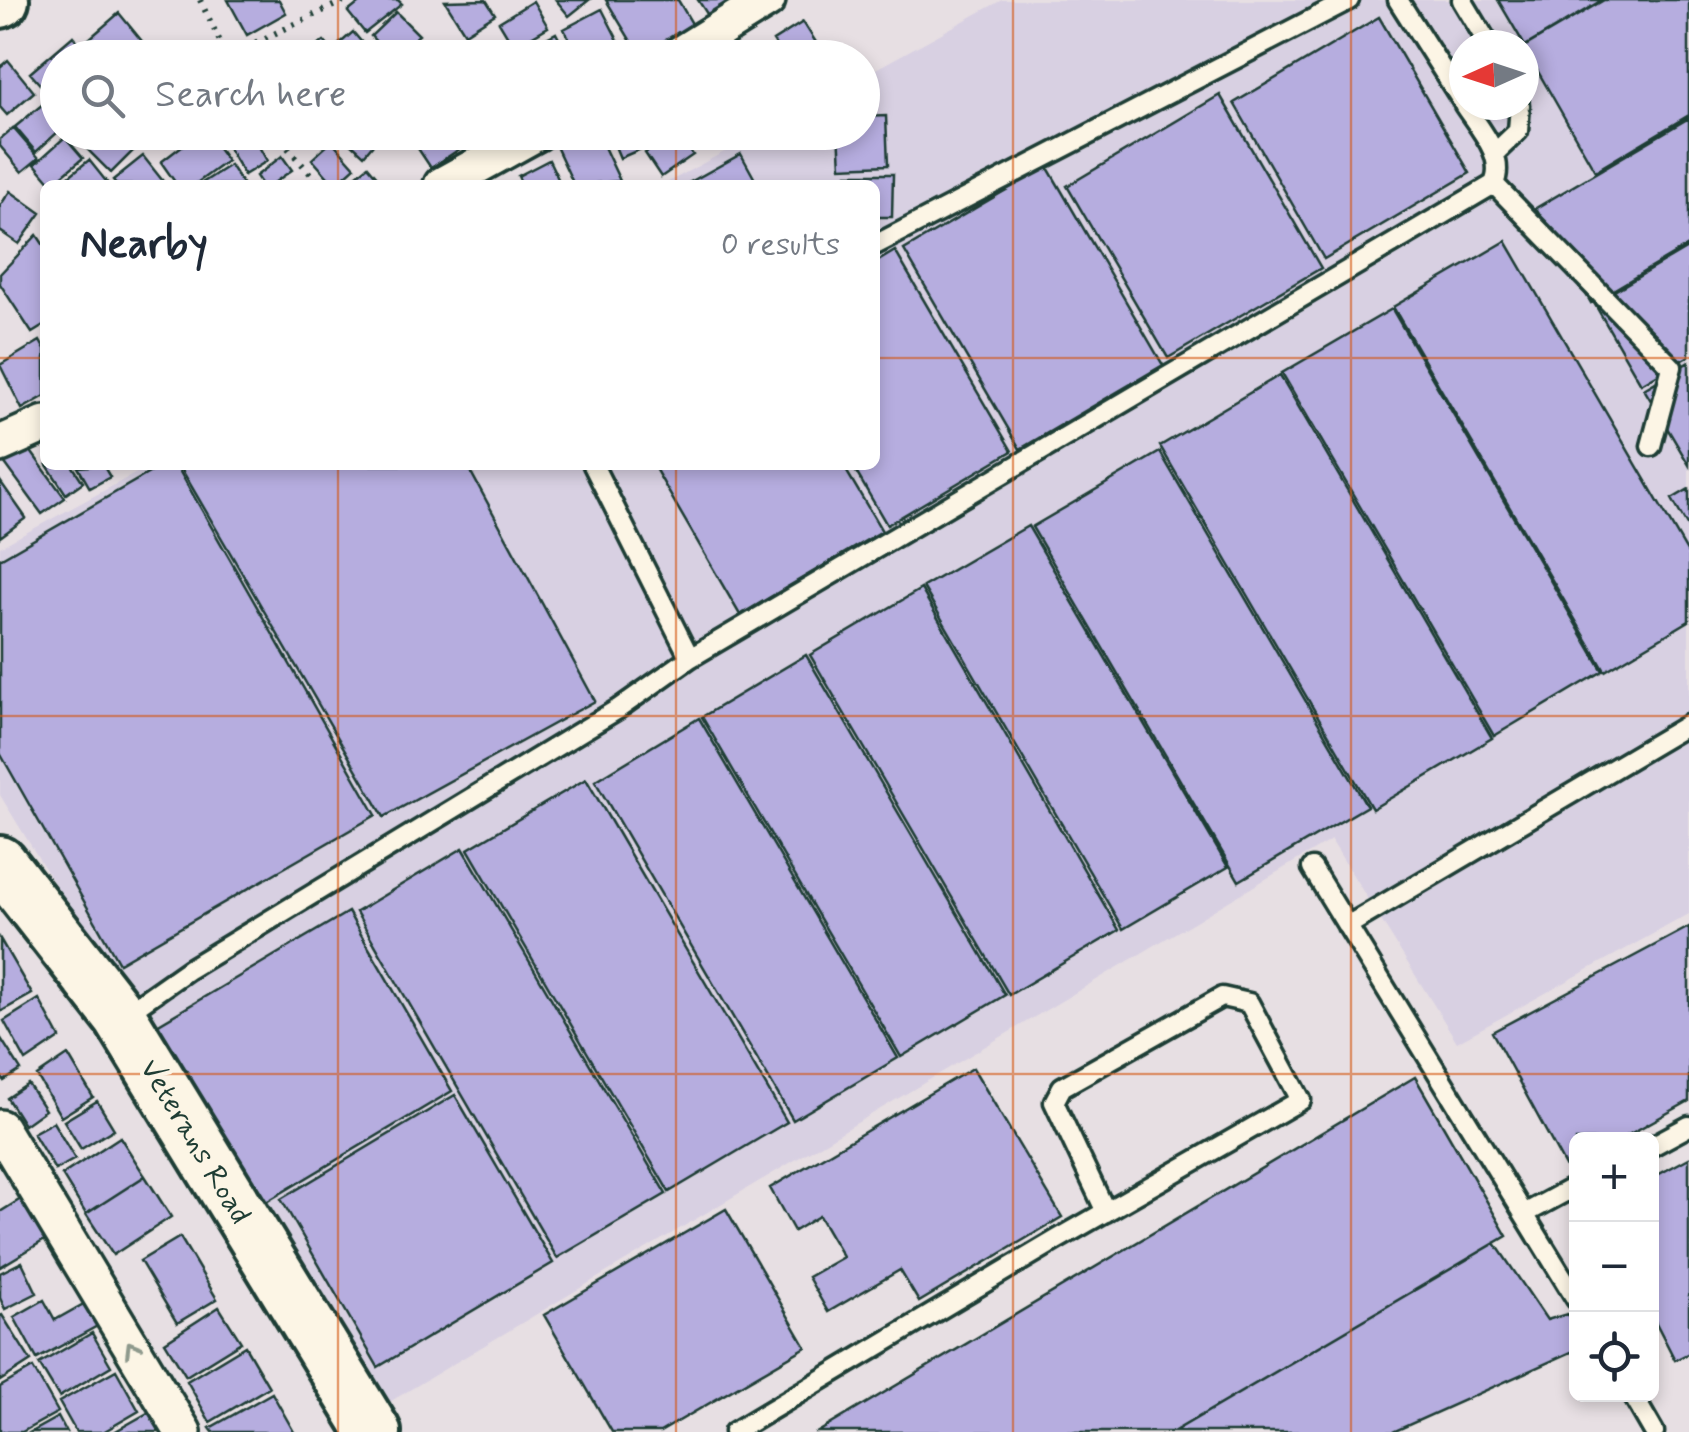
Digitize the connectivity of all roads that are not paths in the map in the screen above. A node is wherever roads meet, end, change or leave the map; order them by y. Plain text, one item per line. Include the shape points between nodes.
1 (767, 0) edge
2 (1350, 0) edge
3 (1398, 0) edge
4 (1462, 0) edge
5 (1480, 30) edge
6 (703, 40) edge
7 (1449, 81) edge
8 (1474, 120) edge
9 (1519, 120) edge
10 (505, 150) edge
11 (1495, 153) junction
12 (451, 180) edge
13 (1494, 184) junction
14 (880, 242) edge
15 (40, 426) edge
16 (0, 444) edge
17 (1651, 446) dead end
18 (596, 470) edge
19 (690, 658) junction
20 (1689, 724) edge
21 (0, 863) edge
22 (1312, 868) dead end
23 (1347, 926) junction
24 (120, 1017) junction
25 (1689, 1126) edge
26 (0, 1128) edge
27 (1659, 1142) edge
28 (1569, 1190) edge
29 (1106, 1212) junction
30 (1526, 1214) junction
31 (1569, 1288) edge
32 (1637, 1402) edge
33 (182, 1432) edge
34 (374, 1432) edge
35 (734, 1432) edge
36 (1654, 1432) edge

1 - 6 street
2 - 14 lane
3 - 7 lane
4 - 5 lane
8 - 11 lane
9 - 11 lane via 1518,130
10 - 12 street
11 - 13 lane
13 - 17 lane via 1672,367
13 - 19 lane
15 - 16 street
18 - 19 lane
19 - 24 lane
20 - 23 lane
21 - 24 street, Veterans Road
22 - 23 lane
23 - 30 lane
24 - 34 street, Veterans Road
25 - 27 lane
33 -> 26 street
28 - 30 lane
29 - 29 lane via 1054,1102 1062,1087 1222,996 1249,1003 1302,1100
29 - 35 lane
30 - 31 lane
32 - 36 lane

